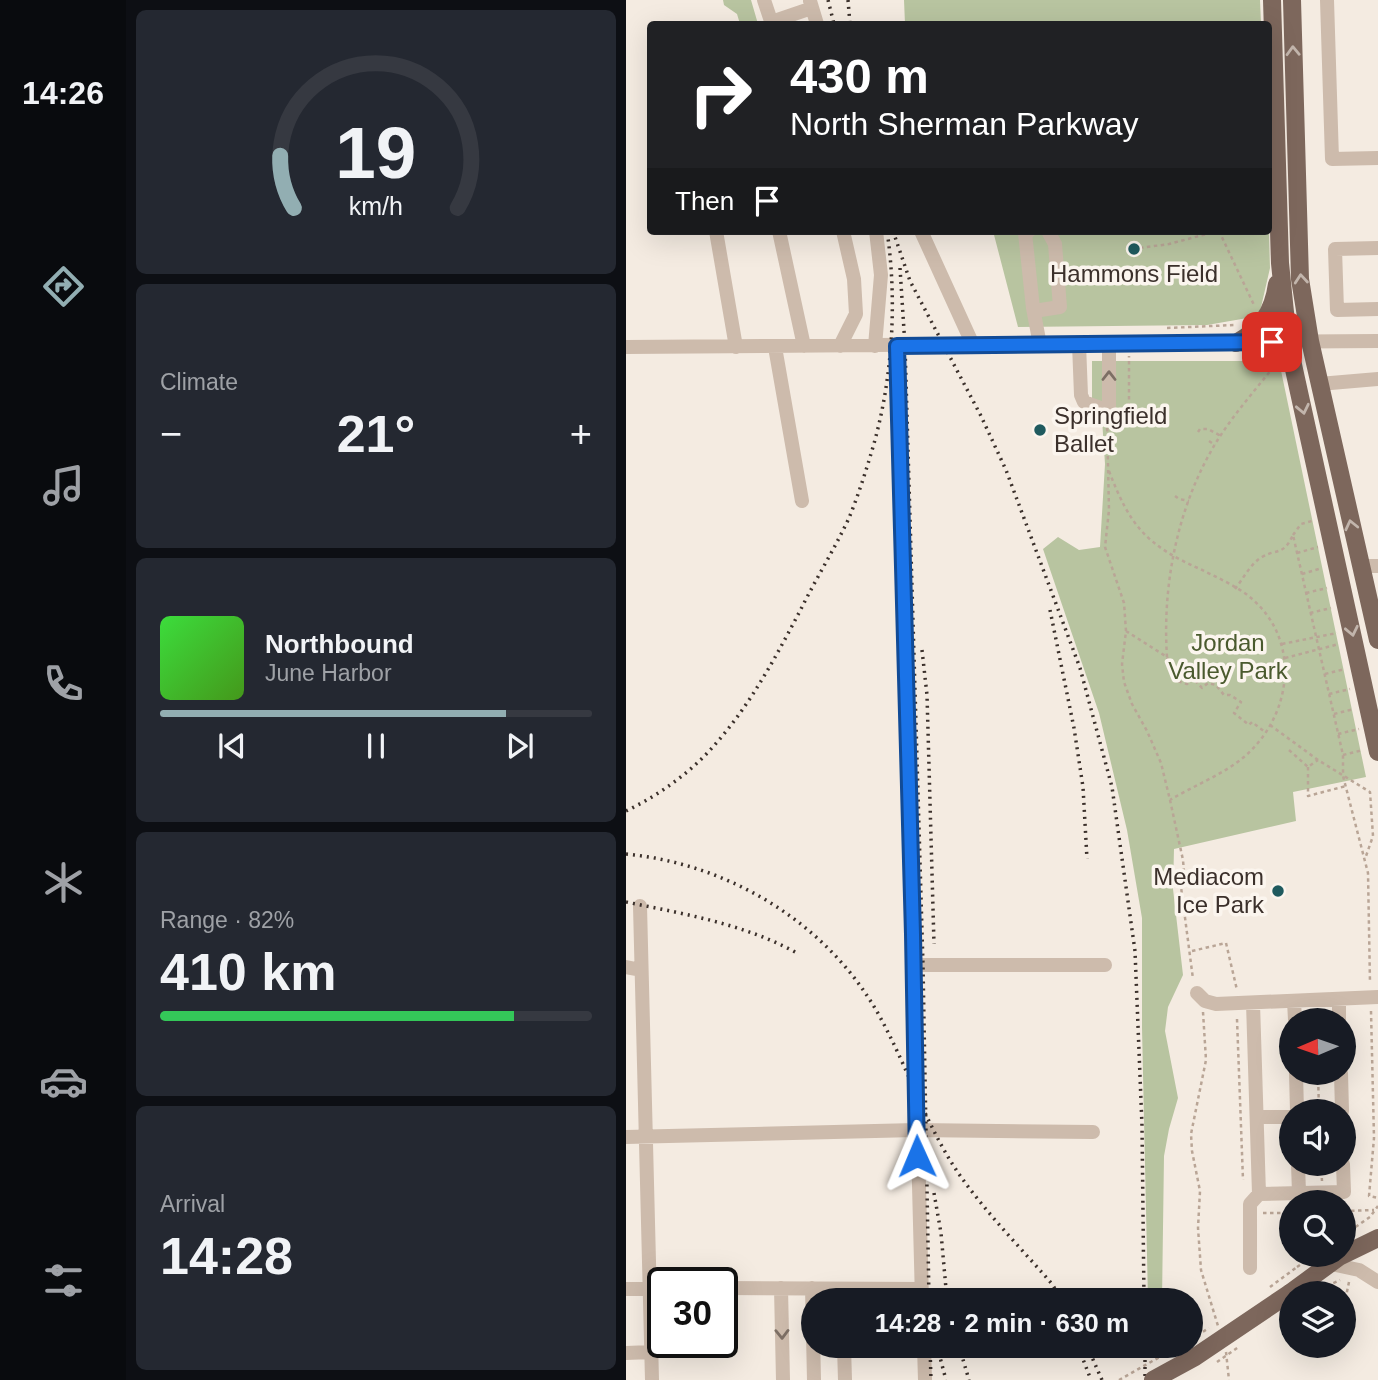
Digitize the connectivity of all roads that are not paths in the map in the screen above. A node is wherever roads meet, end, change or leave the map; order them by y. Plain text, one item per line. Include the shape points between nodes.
1 (764, 0) edge
2 (1272, 0) edge
3 (1292, 0) edge
4 (1327, 0) edge
5 (811, 4) edge
6 (770, 21) edge
7 (775, 21) edge
8 (816, 21) edge
9 (1377, 158) edge
10 (717, 235) edge
11 (780, 235) edge
12 (844, 235) edge
13 (876, 235) edge
14 (923, 235) edge
15 (1023, 235) edge
16 (1050, 235) edge
17 (1377, 248) edge
18 (1280, 263) junction
19 (1377, 309) edge
20 (1034, 311) junction
21 (879, 312) junction
22 (856, 314) junction
23 (1235, 334) junction
24 (1310, 341) junction
25 (1377, 341) edge
26 (1288, 342) junction
27 (1079, 344) junction
28 (1109, 344) junction
29 (973, 345) junction
30 (1040, 345) junction
31 (775, 346) junction
32 (804, 346) junction
33 (840, 346) junction
34 (875, 346) junction
35 (897, 346) junction
36 (626, 347) edge
37 (736, 347) junction
38 (1377, 379) edge
39 (1319, 384) junction
40 (802, 501) dead end
41 (1369, 566) edge
42 (1377, 640) edge
43 (1372, 751) edge
44 (640, 906) dead end
45 (914, 965) junction
46 (1105, 965) dead end
47 (626, 967) edge
48 (641, 970) junction
49 (1197, 993) road end
50 (1374, 998) edge
51 (1339, 999) junction
52 (1294, 1001) junction
53 (1253, 1003) junction
54 (1294, 1008) edge
55 (1339, 1008) edge
56 (1279, 1116) edge
57 (1257, 1117) junction
58 (916, 1130) junction
59 (1093, 1132) dead end
60 (644, 1136) junction
61 (626, 1137) edge
62 (1259, 1194) junction
63 (1279, 1194) edge
64 (1377, 1238) edge
65 (1356, 1248) edge
66 (653, 1267) edge
67 (1327, 1267) edge
68 (1345, 1267) edge
69 (1250, 1268) dead end
70 (1307, 1281) edge
71 (1377, 1282) edge
72 (647, 1288) edge
73 (738, 1288) edge
74 (781, 1288) junction
75 (922, 1288) edge
76 (626, 1289) edge
77 (801, 1289) edge
78 (1279, 1300) edge
79 (647, 1352) edge
80 (626, 1353) edge
81 (651, 1358) edge
82 (814, 1358) edge
83 (844, 1358) edge
84 (924, 1358) edge
85 (652, 1380) edge
86 (783, 1380) edge
87 (814, 1380) edge
88 (845, 1380) edge
89 (925, 1380) edge
90 (1153, 1380) edge

1 - 6 street
2 - 18 main road
24 -> 3 main road via 1300,279
4 - 9 street via 1332,159
5 - 7 street
5 - 8 street
10 - 37 street
11 - 32 street
12 - 22 street
13 - 21 street
14 - 29 street
15 - 20 street
16 - 20 street via 1055,244 1060,307
17 - 19 street via 1335,249 1337,310
18 - 23 main road via 1267,318 1254,333
18 - 26 main road
20 - 30 street
21 - 22 street
21 - 34 street
22 - 33 street
23 - 26 street
23 - 28 street
24 - 25 street
24 - 26 street
24 - 39 main road
26 -> 43 main road
27 - 28 street
27 -> 28 street via 1081,396 1084,402 1104,410 1110,405
27 - 30 street
29 - 30 street
29 - 35 street
31 - 32 street
31 - 37 street
31 - 40 street
32 - 33 street
33 - 34 street
34 - 35 street
35 - 45 street
36 - 37 street
38 - 39 street
41 -> 39 main road
41 - 42 main road
44 - 48 street
45 - 46 street
45 - 58 street
47 - 48 street
48 - 60 street
49 - 53 street via 1216,1004
50 - 51 street
51 - 52 street
51 - 55 street
52 - 53 street
52 - 54 street
53 - 57 street
56 - 57 street
57 - 62 street
58 - 59 street
58 - 60 street
58 - 75 street
60 - 61 street
60 - 66 street
62 - 63 street
62 - 69 street via 1250,1204
64 - 65 main road
67 - 70 main road
68 - 71 street
72 - 76 street
73 - 74 street
74 - 77 street
74 -> 86 street
78 - 90 main road, bridge
79 - 80 street
81 - 85 street
82 - 87 street
83 - 88 street
84 - 89 street

